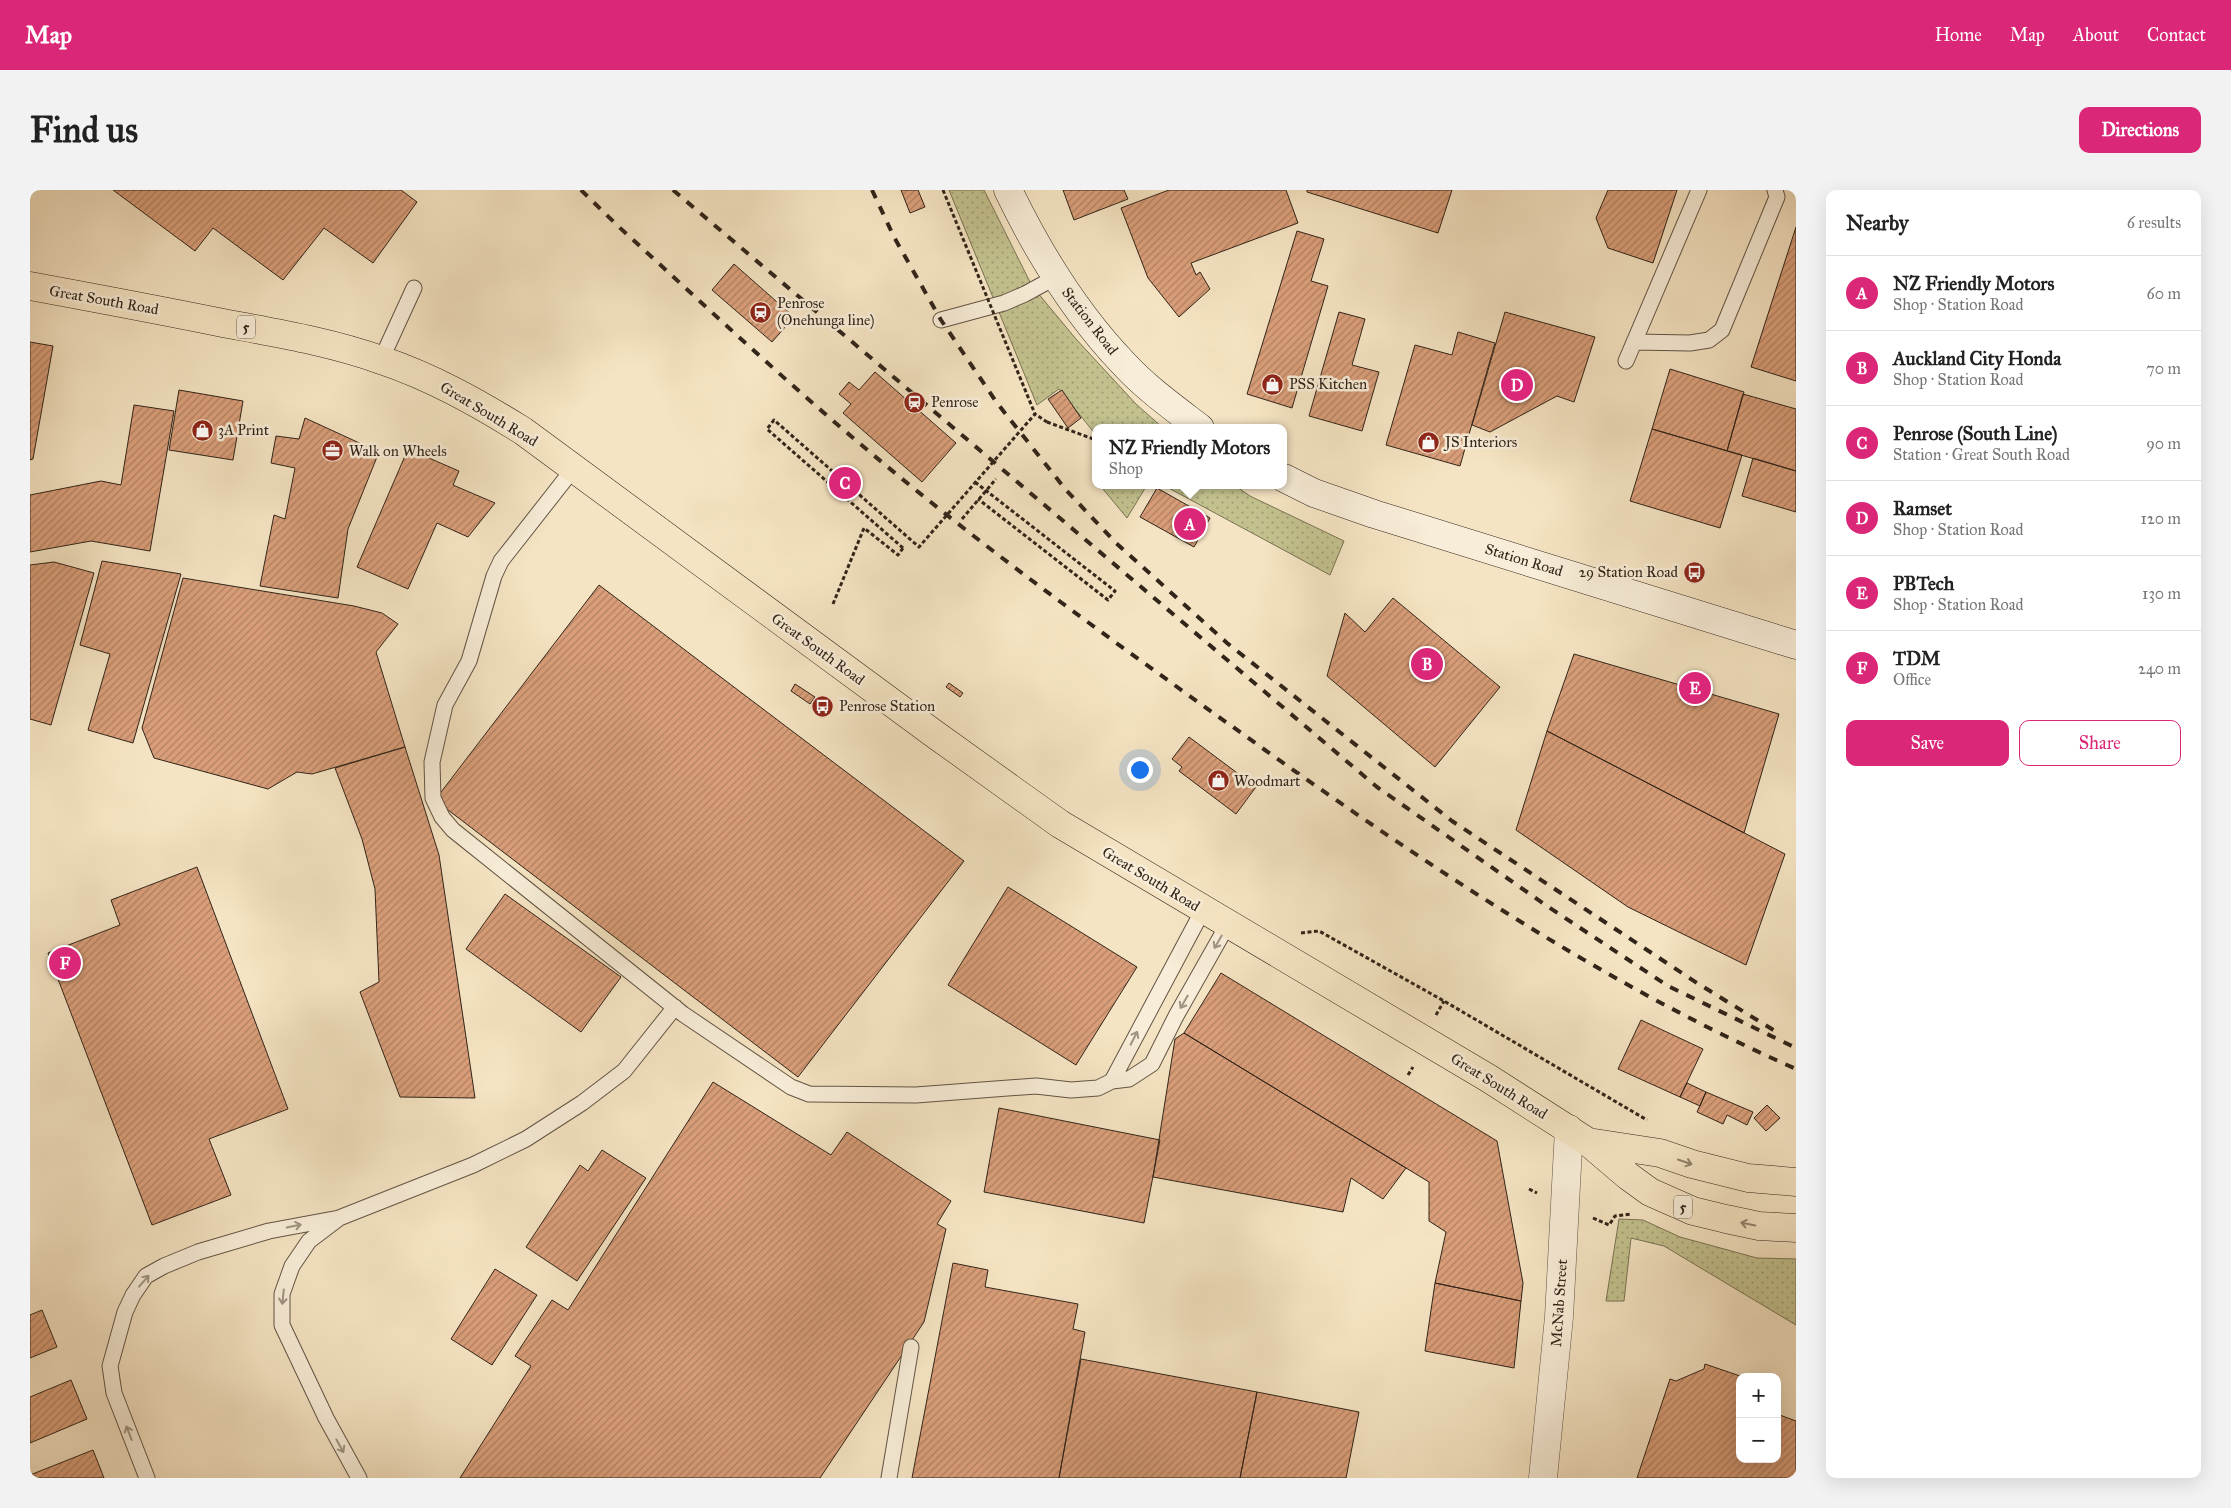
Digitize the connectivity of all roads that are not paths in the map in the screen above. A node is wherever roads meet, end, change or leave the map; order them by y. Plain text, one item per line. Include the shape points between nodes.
1 (1008, 190) edge
2 (1699, 190) edge
3 (1775, 190) edge
4 (1056, 276) junction
5 (30, 286) edge
6 (414, 288) dead end
7 (941, 320) dead end
8 (1634, 342) junction
9 (381, 360) junction
10 (1626, 362) dead end
11 (1195, 424) edge
12 (574, 468) junction
13 (1287, 480) edge
14 (1796, 644) edge
15 (1204, 910) junction
16 (1228, 924) junction
17 (675, 1007) junction
18 (1112, 1081) junction
19 (1579, 1135) junction
20 (1796, 1182) edge
21 (339, 1218) junction
22 (1796, 1228) edge
23 (911, 1346) dead end
24 (147, 1478) edge
25 (360, 1478) edge
26 (889, 1478) edge
27 (1543, 1478) edge

1 - 4 main road, Station Road
2 - 8 lane
3 - 8 lane via 1776,197 1722,330 1709,340 1690,343
4 - 7 lane via 1004,303
4 - 11 main road, Station Road via 1090,325 1124,365
5 - 9 main road, Great South Road / 5 via 256,329
6 - 9 lane
8 - 10 lane
9 - 12 main road, Great South Road / 5 via 433,380 481,405
12 - 15 main road, Great South Road / 5 via 1013,792 1060,824
12 - 17 lane via 494,576 469,661 445,705 432,762 433,798 453,830
13 - 14 main road, Station Road via 1314,494 1374,514
15 - 16 main road, Great South Road / 5
18 -> 15 lane
16 -> 18 lane via 1152,1064 1129,1079
16 - 19 main road, Great South Road / 5
17 - 18 lane via 791,1087 808,1094 916,1095 1036,1086 1071,1090 1098,1088
17 - 21 lane via 624,1071 526,1139
19 -> 20 main road, Great South Road / 5 via 1660,1153 1748,1178
22 -> 19 main road, Great South Road / 5 via 1759,1226 1694,1211 1650,1192
19 - 27 main road, McNab Street
24 -> 21 lane via 114,1393 110,1366 125,1312 146,1276 198,1252 269,1231
21 -> 25 lane via 309,1241 292,1266 282,1294 282,1325 340,1446
23 - 26 lane

